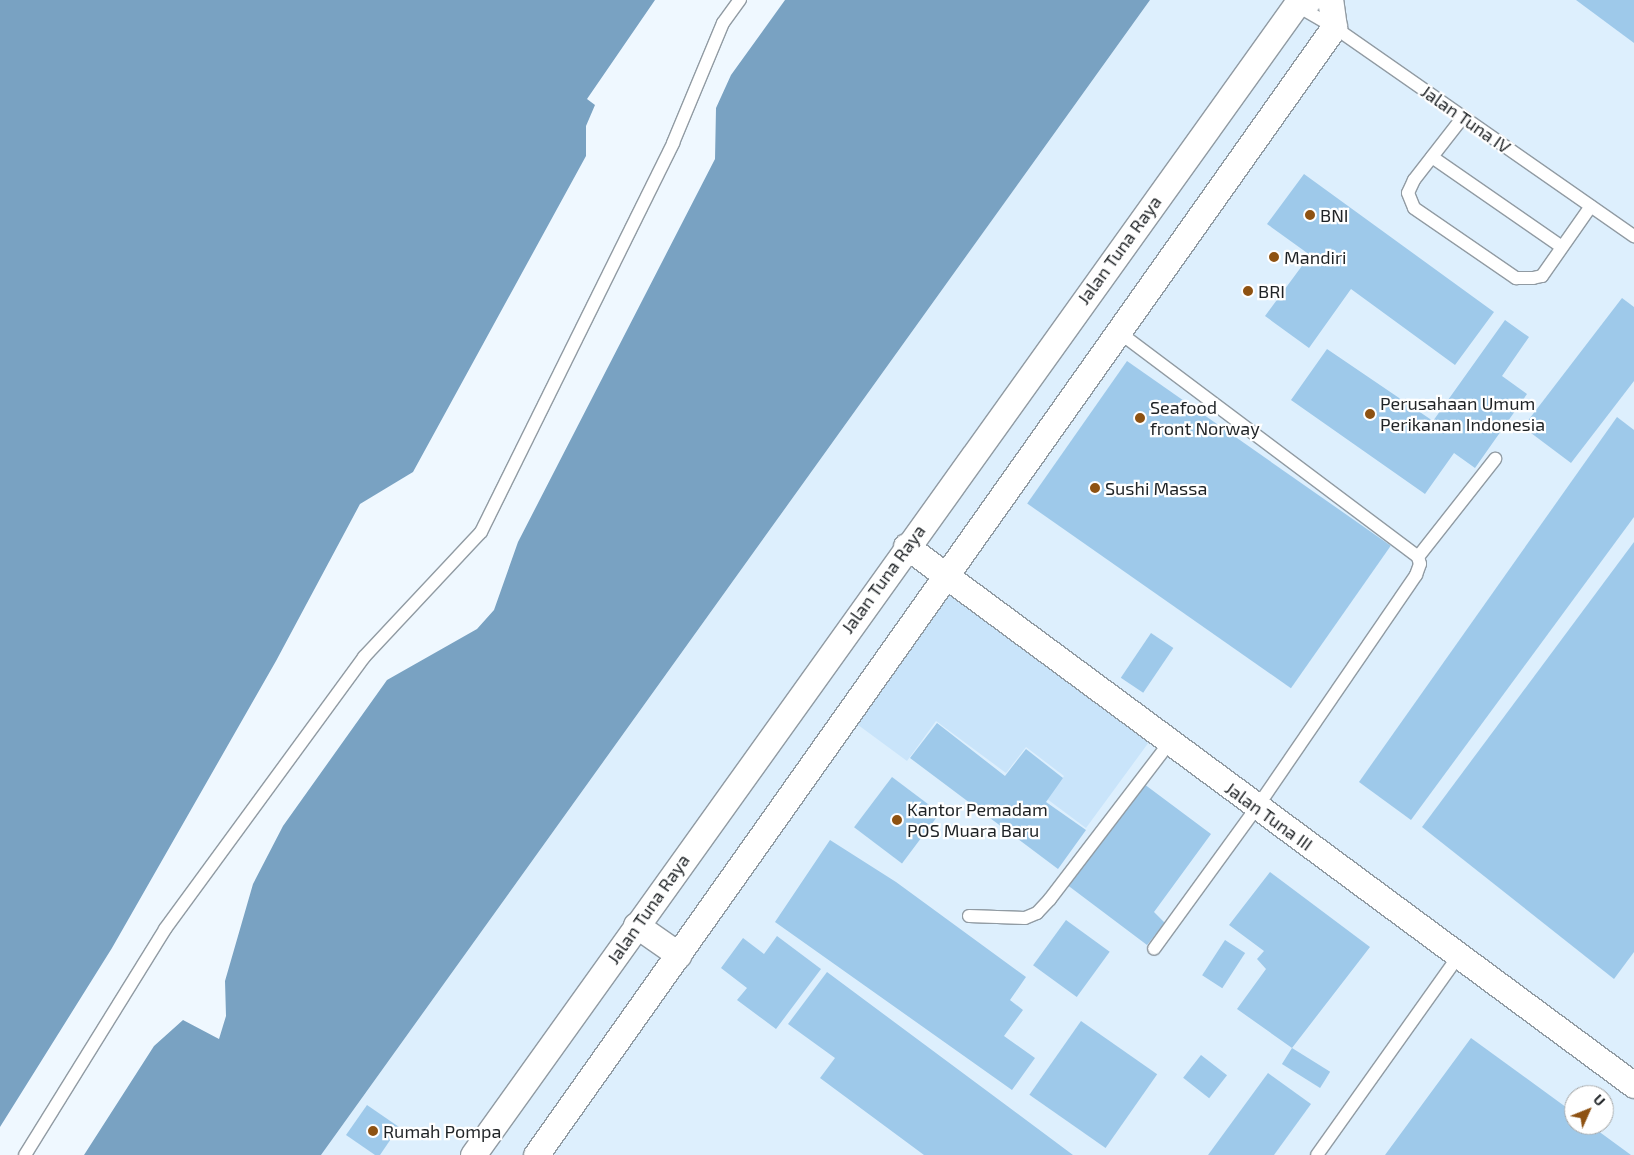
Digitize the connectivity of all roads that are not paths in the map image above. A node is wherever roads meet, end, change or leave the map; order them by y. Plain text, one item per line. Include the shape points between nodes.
1 (740, 0) edge
2 (1330, 0) edge
3 (1302, 3) edge
4 (1334, 27) junction
5 (1463, 117) junction
6 (1432, 157) junction
7 (1591, 206) junction
8 (1634, 236) edge
9 (1562, 247) junction
10 (1120, 333) junction
11 (1495, 459) dead end
12 (906, 546) junction
13 (1418, 557) junction
14 (948, 577) junction
15 (1170, 742) junction
16 (1257, 807) junction
17 (969, 916) dead end
18 (636, 925) junction
19 (1154, 948) dead end
20 (679, 955) junction
21 (1459, 956) junction
22 (1631, 1077) edge
23 (25, 1155) edge
24 (473, 1155) edge
25 (536, 1155) edge
26 (1317, 1155) edge

1 - 23 lane via 724,23 673,143 481,532 364,658 164,929
2 - 4 street
3 - 4 lane, Jalan Tuna IV
3 - 12 street, Jalan Tuna Raya
4 - 5 lane, Jalan Tuna IV
4 - 10 street
5 - 6 lane
5 - 7 lane, Jalan Tuna IV
6 - 9 lane
6 - 9 lane via 1408,193 1414,208 1516,278 1542,276
7 - 8 lane, Jalan Tuna IV
7 - 9 lane
10 - 13 lane
10 - 14 street
11 - 13 lane
12 - 14 street, Jalan Tuna III
12 - 18 street, Jalan Tuna Raya
13 - 16 lane via 1420,564 1416,575
14 - 15 street, Jalan Tuna III
14 - 20 street via 788,797
15 - 16 street, Jalan Tuna III
15 - 17 lane via 1050,900 1036,913 1025,918
16 - 19 lane
16 - 21 street, Jalan Tuna III
18 - 20 street
18 - 24 street, Jalan Tuna Raya
20 - 25 street
21 - 22 street, Jalan Tuna III
21 - 26 lane

